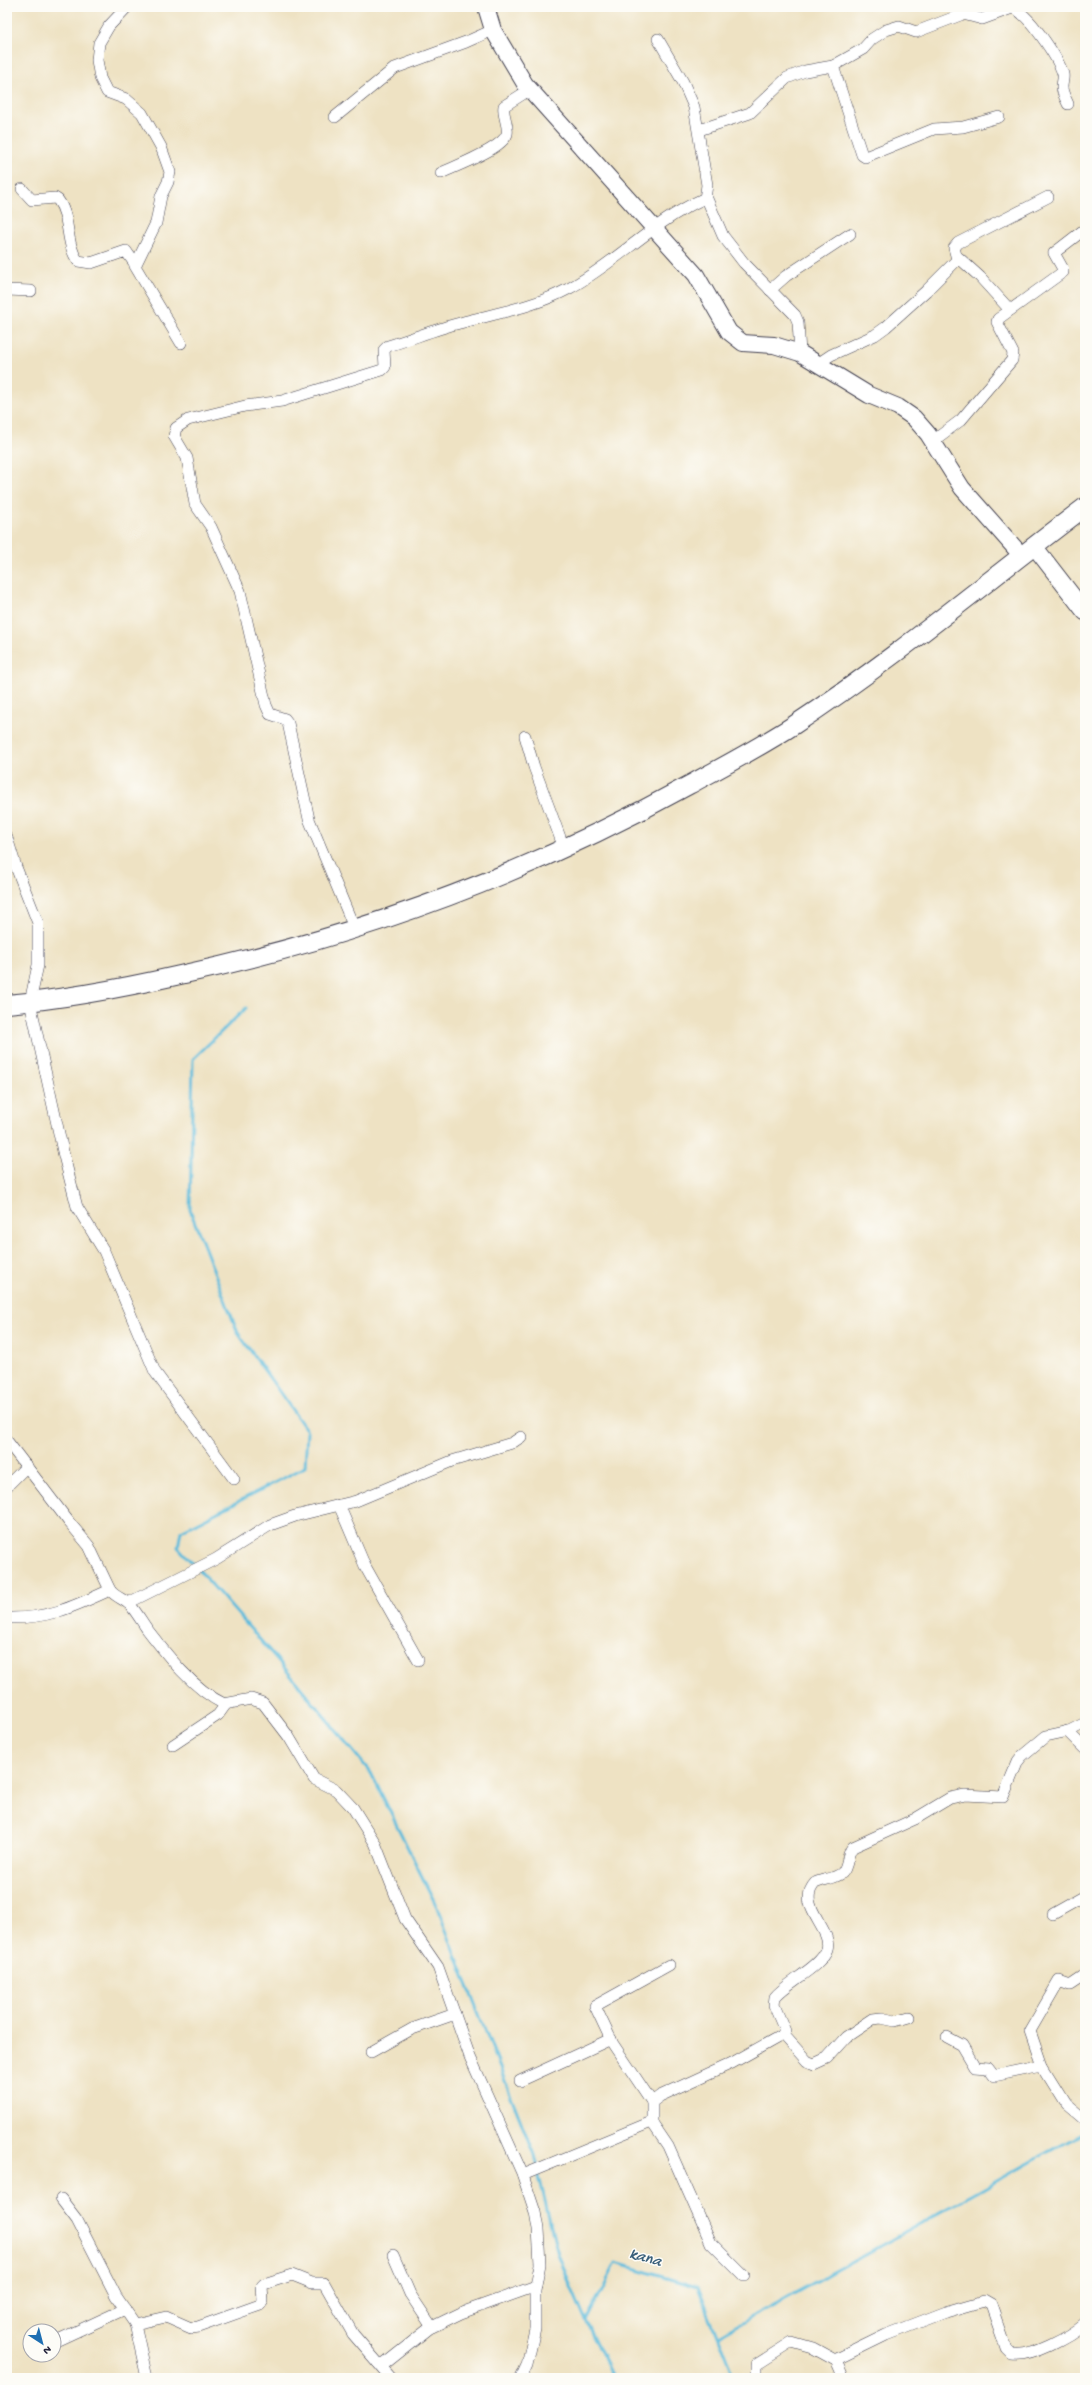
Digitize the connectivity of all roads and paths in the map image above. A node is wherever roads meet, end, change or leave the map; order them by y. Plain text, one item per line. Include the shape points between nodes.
1 (127, 7) edge
2 (486, 7) edge
3 (493, 30) junction
4 (658, 39) dead end
5 (833, 66) junction
6 (530, 90) junction
7 (1068, 104) dead end
8 (335, 117) dead end
9 (999, 117) dead end
10 (698, 130) junction
11 (441, 173) dead end
12 (22, 189) dead end
13 (1048, 197) dead end
14 (705, 199) junction
15 (653, 227) junction
16 (1085, 229) edge
17 (850, 234) dead end
18 (957, 259) junction
19 (135, 264) junction
20 (7, 290) edge
21 (770, 290) junction
22 (31, 291) dead end
23 (1010, 310) junction
24 (181, 343) dead end
25 (800, 353) junction
26 (819, 364) junction
27 (933, 440) junction
28 (1085, 507) edge
29 (1028, 551) junction
30 (1085, 612) edge
31 (525, 736) dead end
32 (7, 838) edge
33 (564, 848) junction
34 (355, 930) junction
35 (30, 1002) junction
36 (7, 1004) edge
37 (521, 1437) dead end
38 (7, 1441) edge
39 (27, 1466) junction
40 (234, 1479) dead end
41 (7, 1486) edge
42 (339, 1505) junction
43 (110, 1590) junction
44 (128, 1602) junction
45 (7, 1618) edge
46 (418, 1660) dead end
47 (226, 1704) junction
48 (1085, 1723) edge
49 (1068, 1731) junction
50 (173, 1746) dead end
51 (1085, 1749) edge
52 (1085, 1896) edge
53 (1053, 1914) dead end
54 (669, 1965) dead end
55 (1085, 1975) edge
56 (455, 2014) junction
57 (909, 2017) dead end
58 (783, 2034) junction
59 (947, 2037) dead end
60 (611, 2040) junction
61 (371, 2052) dead end
62 (1042, 2066) junction
63 (520, 2081) dead end
64 (652, 2102) junction
65 (1085, 2120) edge
66 (651, 2122) junction
67 (523, 2176) junction
68 (62, 2199) dead end
69 (393, 2255) dead end
70 (744, 2276) dead end
71 (536, 2286) junction
72 (124, 2309) junction
73 (1085, 2323) edge
74 (135, 2324) junction
75 (431, 2327) junction
76 (62, 2338) edge
77 (836, 2360) junction
78 (382, 2366) junction
79 (147, 2378) edge
80 (391, 2378) edge
81 (521, 2378) edge
82 (756, 2378) edge
83 (844, 2378) edge

1 - 19 street via 109,26 99,43 97,60 100,78 107,92 131,102 142,114 161,147 170,172 161,196 156,223
2 - 3 street
3 - 6 street
3 - 8 street via 395,68
4 - 10 street via 684,82 694,107
5 - 7 street via 863,49 880,33 897,26 916,32 963,14 982,19 1012,8 1035,29 1047,45 1063,74 1063,89
5 - 9 street via 862,155 865,157 934,129 963,127
5 - 10 street via 805,71 787,78 750,113
6 - 11 street via 504,106 507,130 504,138 486,152
6 - 15 street
10 - 14 street via 707,185
12 - 19 street via 32,200 55,198 61,203 74,255 78,261 91,263 126,251
13 - 18 street via 958,243 954,248
14 - 15 street
14 - 21 street via 723,236
15 - 25 street via 696,275 729,332 743,343 774,345
15 - 34 street via 591,275 555,295 510,310 440,328 386,347 384,369 282,401 245,406 188,420 180,424 174,432 190,467 195,504 211,527 240,591 266,705 270,714 285,719 288,723 309,819
16 - 23 street via 1054,253 1063,272
17 - 21 street via 786,276
18 - 23 street via 960,258 980,277
18 - 26 street via 886,327 875,335 831,355
19 - 24 street
20 - 22 street
21 - 25 street via 788,307 798,322
23 - 27 street via 997,321 1012,353 1012,360 962,420
25 - 26 street
26 - 27 street via 869,395 909,414
27 - 29 street via 962,488
28 - 29 main road
29 - 30 street
29 - 33 main road via 884,663 790,727 649,807
31 - 33 street
32 - 35 street via 38,923 38,965
33 - 34 main road via 438,901
34 - 35 main road via 233,965 127,987
35 - 36 main road
35 - 40 street via 70,1184 80,1214 104,1250 155,1372
37 - 42 street via 512,1443 452,1461 385,1490
38 - 39 street
39 - 41 street
39 - 43 street via 89,1546
42 - 44 street via 270,1525 216,1559
42 - 46 street via 365,1566
43 - 44 street
43 - 45 street via 38,1618
44 - 47 street via 157,1642 181,1668 206,1691
47 - 50 street via 218,1715
47 - 56 street via 259,1700 289,1737 314,1779 336,1790 352,1808 375,1843 405,1919 434,1960
48 - 49 street
49 - 51 street
49 - 58 street via 1046,1736 1020,1758 1003,1797 965,1795 950,1798 915,1819 853,1847 841,1874 815,1883 810,1892 811,1908 826,1941 826,1949 818,1961 775,1997 774,2005 784,2028
52 - 53 street
54 - 60 street via 595,2005
55 - 62 street via 1070,1985 1059,1981 1031,2027 1030,2037
56 - 61 street via 412,2029
56 - 67 street via 470,2058 495,2108
57 - 58 street via 895,2021 881,2018 873,2020 846,2037 827,2058 814,2064 807,2061
58 - 64 street via 732,2063 681,2084
59 - 62 street via 962,2045 975,2066 988,2068 994,2076
60 - 63 street
60 - 64 street
62 - 65 street via 1065,2102
64 - 66 street
66 - 67 street
66 - 70 street via 668,2146 711,2243
67 - 71 street via 538,2229 540,2264
68 - 72 street via 77,2220
69 - 75 street via 410,2294
71 - 75 street via 461,2313
71 - 81 street via 535,2328
72 - 74 street
72 - 76 street
73 - 77 street via 1036,2350 1012,2354 1006,2348 991,2304 984,2301 946,2312 886,2335
74 - 78 street via 166,2317 191,2328 207,2325 260,2305 263,2301 264,2284 295,2275 312,2283 324,2283 346,2324
74 - 79 street
75 - 78 street
77 - 82 street via 801,2343 792,2342 756,2365
77 - 83 street
78 - 80 street

